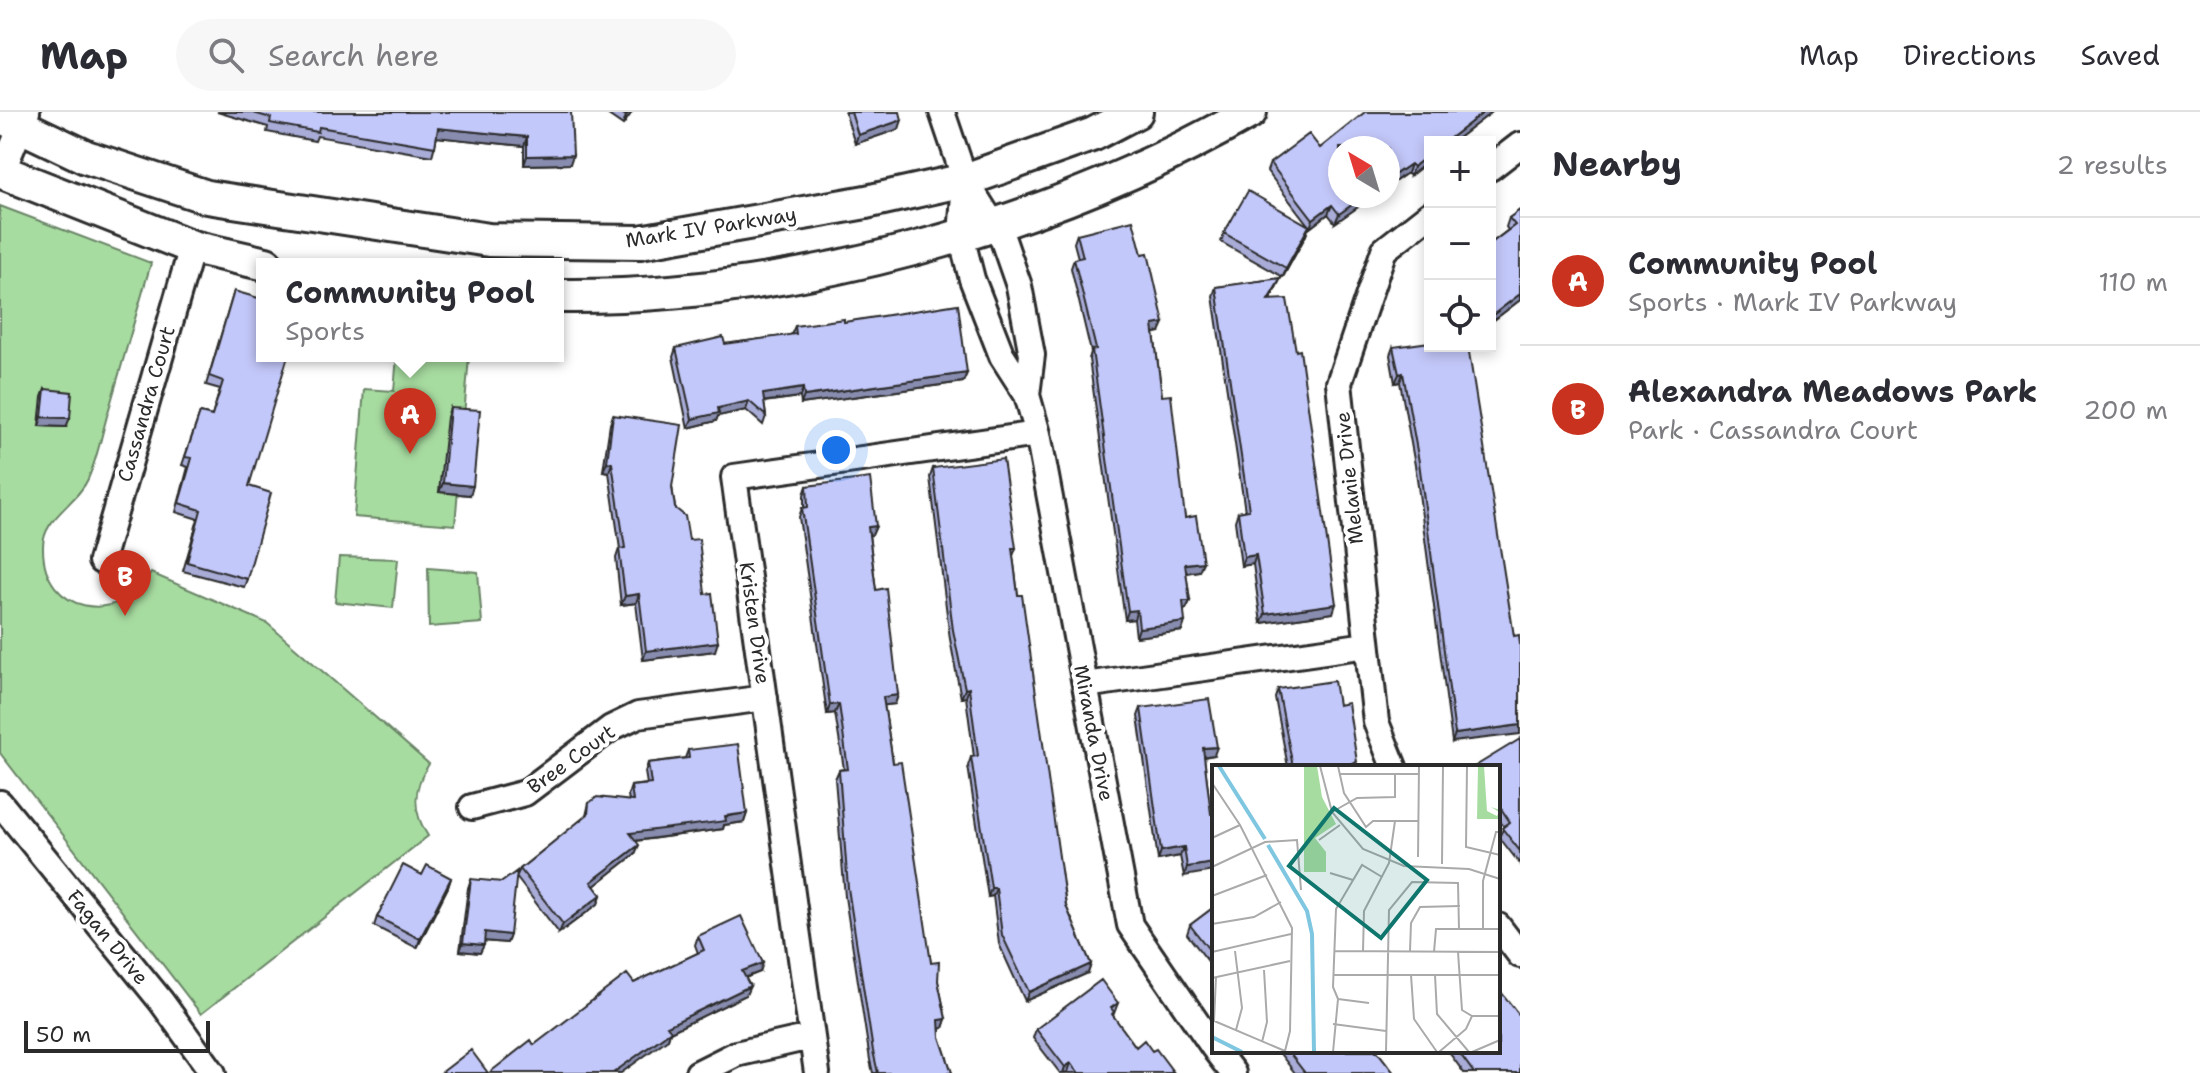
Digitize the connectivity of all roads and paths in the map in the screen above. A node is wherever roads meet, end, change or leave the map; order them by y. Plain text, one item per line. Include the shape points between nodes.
1 (942, 112) edge
2 (1136, 112) edge
3 (1250, 112) edge
4 (16, 118) edge
5 (1520, 145) edge
6 (1496, 163) edge
7 (1, 172) edge
8 (965, 180) junction
9 (1424, 219) edge
10 (994, 226) junction
11 (961, 236) junction
12 (192, 247) junction
13 (256, 262) edge
14 (564, 296) edge
15 (1027, 395) junction
16 (1038, 434) junction
17 (101, 561) dead end
18 (1367, 645) junction
19 (1085, 685) junction
20 (765, 698) junction
21 (1393, 765) edge
22 (0, 803) edge
23 (472, 807) dead end
24 (1500, 929) edge
25 (1520, 955) edge
26 (810, 1037) junction
27 (1212, 1046) edge
28 (1217, 1053) edge
29 (213, 1073) edge
30 (698, 1073) edge
31 (817, 1073) edge
32 (1233, 1073) edge

1 - 8 street, Miranda Drive
2 - 8 main road, Mark IV Parkway via 1094,134
3 - 10 main road via 1179,153
4 - 7 street
4 - 8 main road, Mark IV Parkway via 86,157 207,197 489,240 640,242
5 - 6 street
7 - 12 main road
8 - 10 street, Miranda Drive
8 - 11 street, Miranda Drive
9 - 18 street, Melanie Drive via 1384,250 1339,383
10 - 11 main road
10 - 15 street, Miranda Drive via 1027,316 1032,355
11 - 14 main road via 794,275 622,297
11 - 15 street, Miranda Drive via 1002,356
12 - 13 main road
12 - 17 street, Cassandra Court
15 - 16 street, Miranda Drive
16 - 19 street, Miranda Drive
16 - 20 street, Kristen Drive via 734,477
18 - 19 street
18 - 21 street, Melanie Drive via 1376,722
19 - 27 street, Miranda Drive via 1130,925
20 - 23 street, Bree Court via 638,715 611,728 525,793
20 - 26 street, Kristen Drive
22 - 29 street, Fagan Drive
24 - 25 street
26 - 30 street via 736,1054
26 - 31 street, Kristen Drive
28 - 32 street, Miranda Drive

